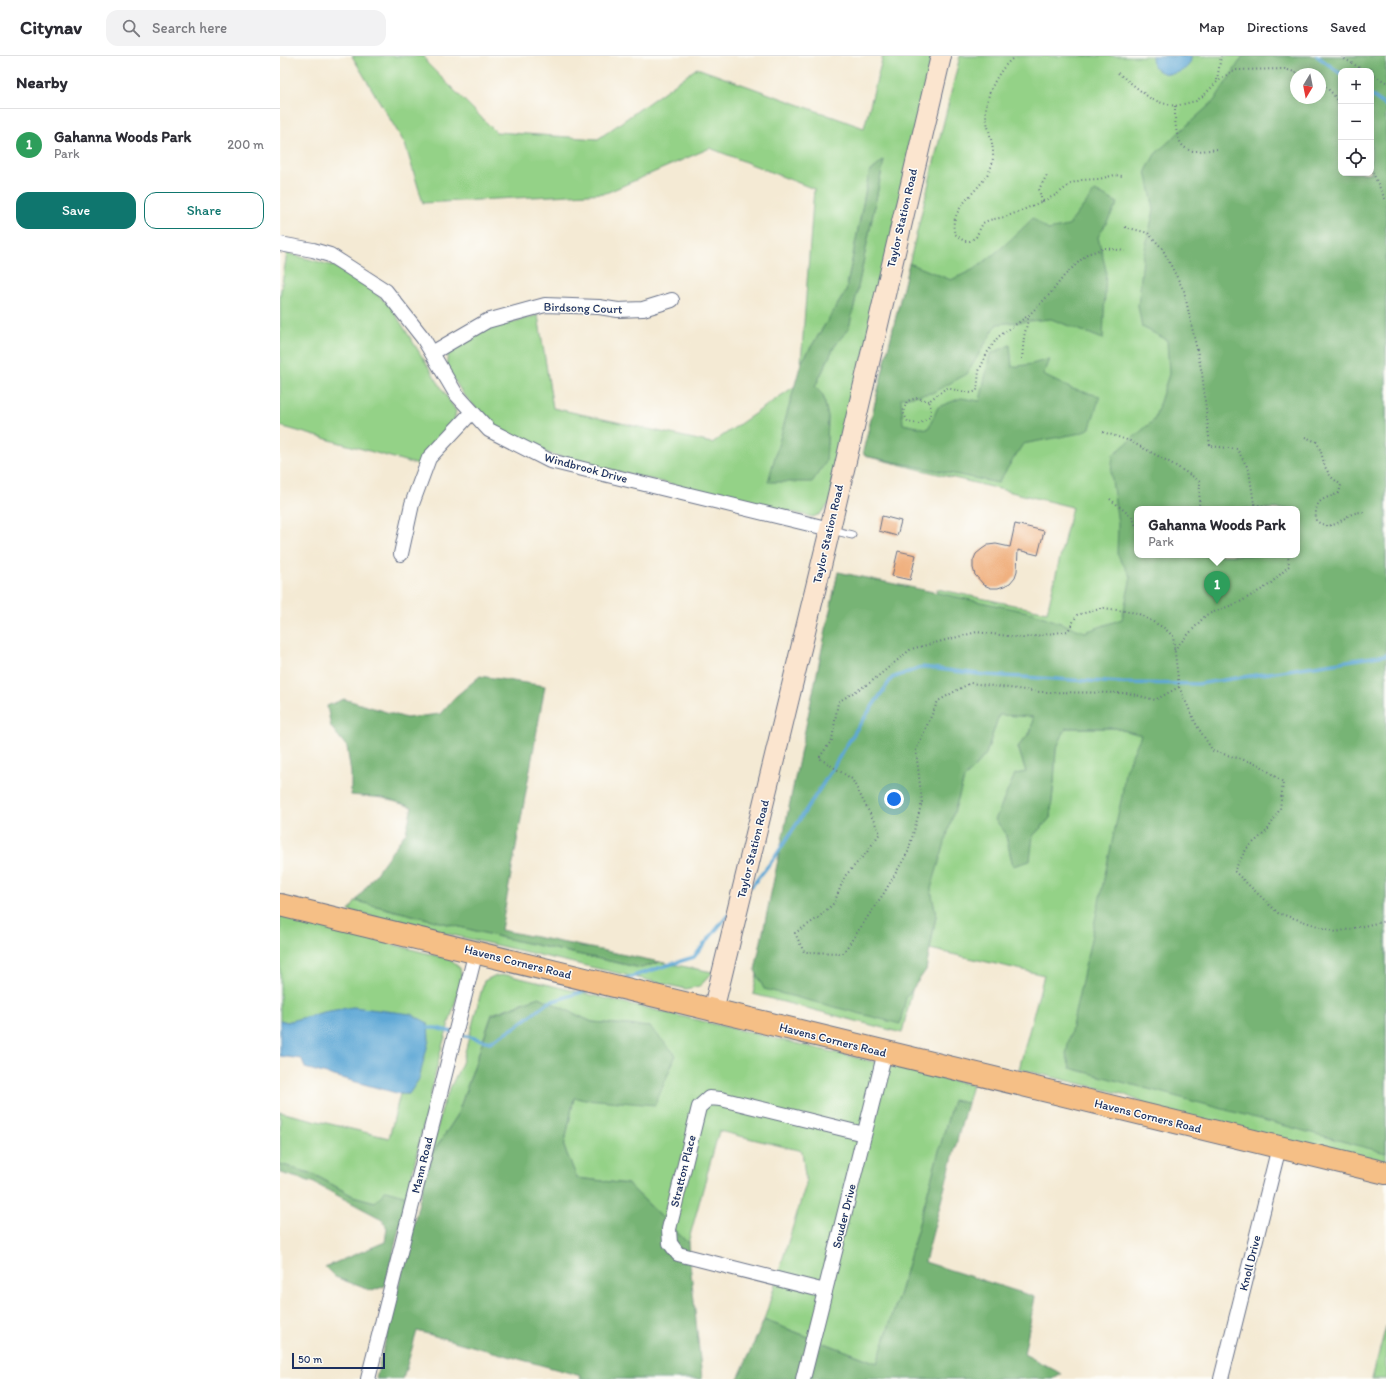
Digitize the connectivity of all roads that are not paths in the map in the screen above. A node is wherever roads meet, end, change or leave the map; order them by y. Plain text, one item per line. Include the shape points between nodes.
1 (941, 56) edge
2 (280, 244) edge
3 (672, 300) dead end
4 (432, 353) junction
5 (472, 412) junction
6 (830, 529) junction
7 (852, 535) dead end
8 (401, 554) dead end
9 (280, 905) edge
10 (476, 951) junction
11 (713, 1011) junction
12 (885, 1052) junction
13 (864, 1134) junction
14 (1279, 1147) junction
15 (1386, 1173) edge
16 (825, 1291) junction
17 (368, 1379) edge
18 (803, 1379) edge
19 (1221, 1379) edge

1 - 6 main road, Taylor Station Road
2 - 4 street, Windbrook Drive via 330,255 386,291
3 - 4 street, Birdsong Court via 643,309 618,310 545,305 486,321
4 - 5 street, Windbrook Drive via 456,394
5 - 6 street, Windbrook Drive via 490,430 550,461
5 - 8 street via 429,458 412,504
6 - 7 lane
6 - 11 main road, Taylor Station Road
9 - 10 main road, Havens Corners Road
10 - 11 main road, Havens Corners Road
10 - 17 street, Mann Road
11 - 12 main road, Havens Corners Road
12 - 13 street, Souder Drive
12 - 14 main road, Havens Corners Road
13 - 16 street, Souder Drive
13 - 16 street, Stratton Place via 720,1099 709,1098 699,1107 669,1230 670,1243 678,1254
14 - 15 main road, Havens Corners Road
14 - 19 street, Knoll Drive
16 - 18 street, Souder Drive

